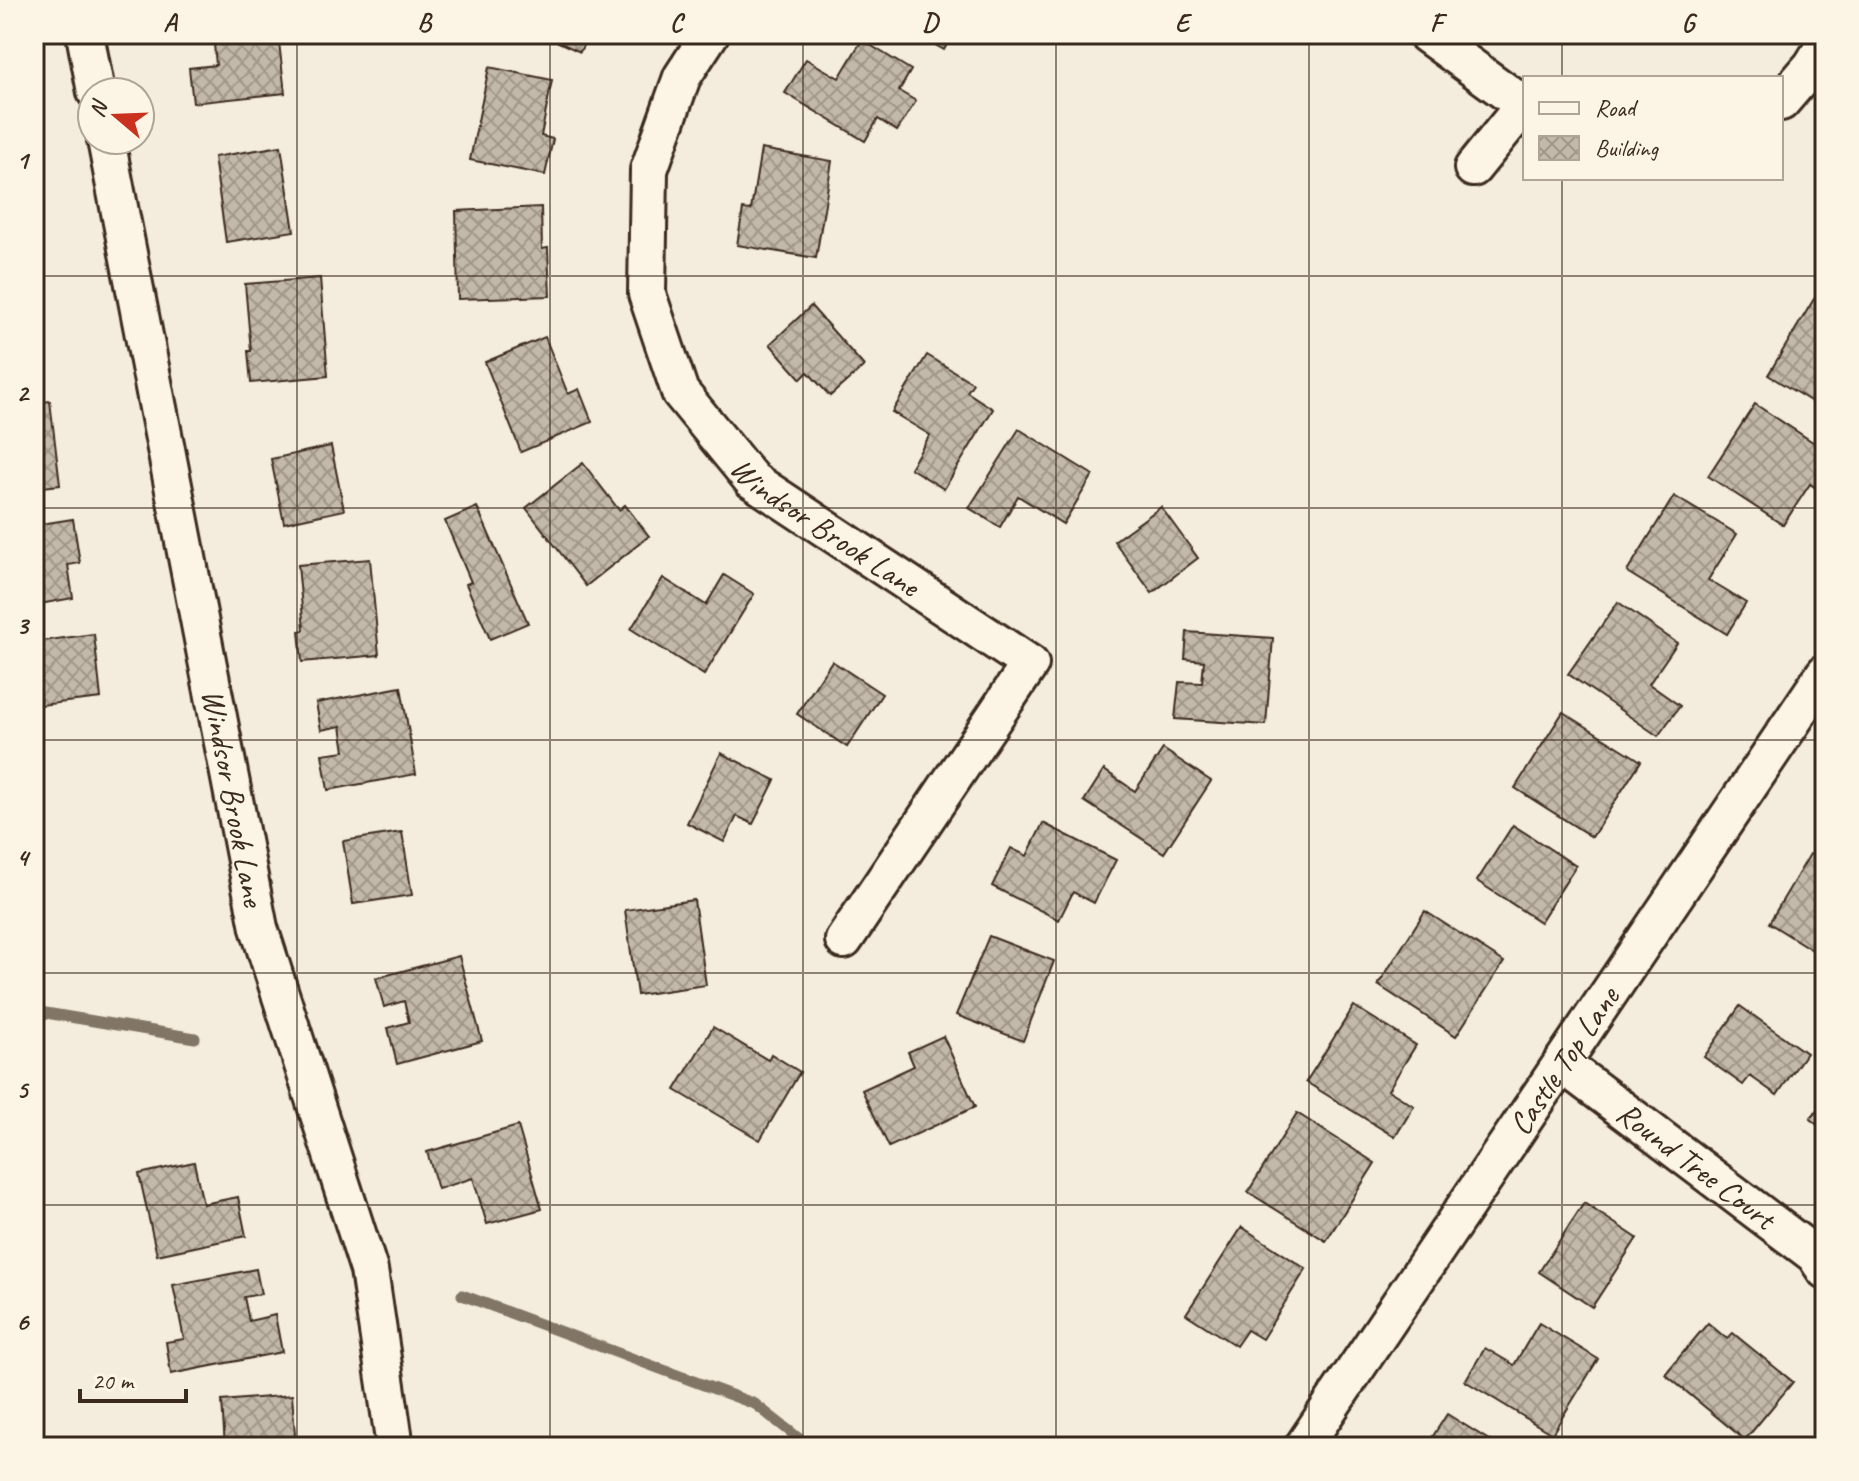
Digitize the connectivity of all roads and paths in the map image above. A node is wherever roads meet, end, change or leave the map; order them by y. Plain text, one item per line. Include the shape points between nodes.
1 (85, 34) edge
2 (710, 34) edge
3 (1426, 34) edge
4 (1825, 45) edge
5 (93, 76) edge
6 (1783, 100) edge
7 (1523, 104) edge
8 (1523, 106) edge
9 (109, 156) edge
10 (1473, 168) dead end
11 (1825, 673) edge
12 (844, 940) dead end
13 (1562, 1064) junction
14 (1825, 1270) edge
15 (395, 1447) edge
16 (1303, 1447) edge

1 - 5 street
2 - 12 street, Windsor Brook Lane via 682,77 649,170 647,294 680,392 752,480 1030,664
3 - 7 street
4 - 6 street
8 - 10 street
9 - 15 street, Windsor Brook Lane via 259,928 369,1270
11 - 13 street, Castle Top Lane
13 - 14 street, Round Tree Court via 1815,1255
13 - 16 street, Castle Top Lane

